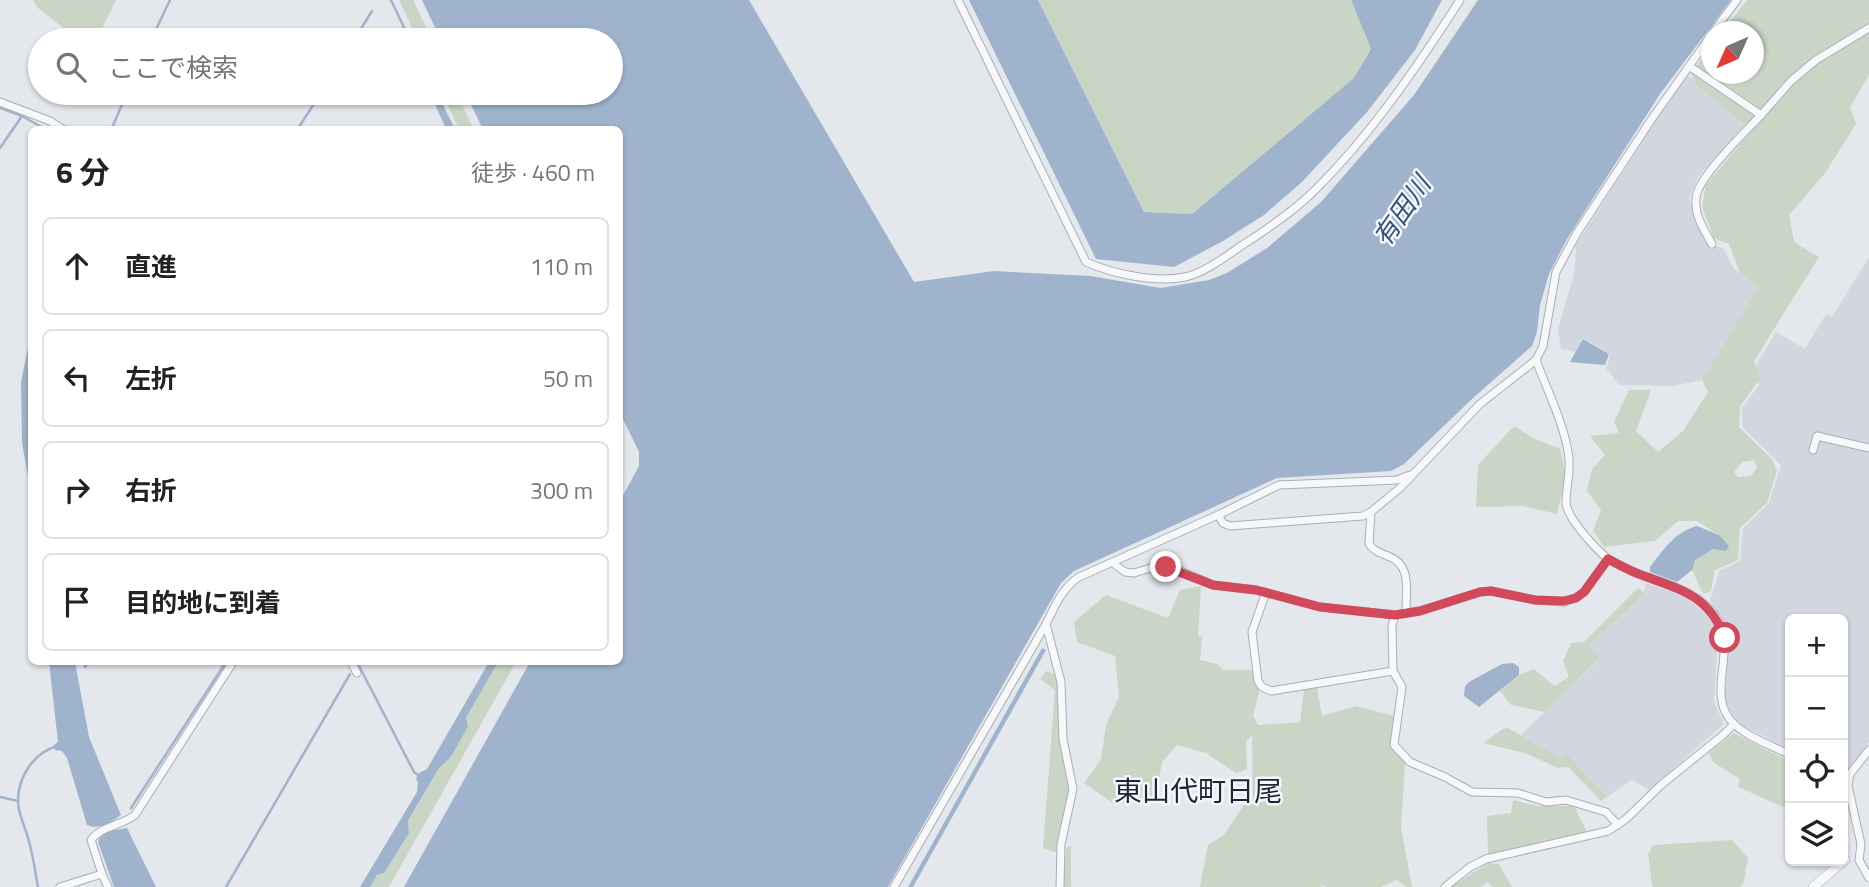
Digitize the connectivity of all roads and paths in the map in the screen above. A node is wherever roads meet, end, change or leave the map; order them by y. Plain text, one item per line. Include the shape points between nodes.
1 (958, 0) edge
2 (1460, 0) edge
3 (1737, 0) edge
4 (1721, 21) edge
5 (1869, 28) edge
6 (1701, 48) edge
7 (1689, 65) junction
8 (0, 102) edge
9 (1761, 115) junction
10 (58, 126) edge
11 (1712, 244) dead end
12 (1536, 360) junction
13 (1869, 448) edge
14 (1813, 450) dead end
15 (1410, 475) junction
16 (1371, 512) junction
17 (1218, 515) junction
18 (1608, 559) junction
19 (1112, 563) junction
20 (1266, 592) junction
21 (1406, 611) junction
22 (1395, 615) junction
23 (1046, 624) junction
24 (231, 665) edge
25 (353, 665) edge
26 (1393, 671) junction
27 (357, 673) dead end
28 (1734, 724) junction
29 (1869, 750) edge
30 (1785, 752) edge
31 (1848, 780) edge
32 (1848, 798) edge
33 (1618, 825) junction
34 (1848, 859) edge
35 (1859, 860) junction
36 (1835, 866) edge
37 (102, 874) junction
38 (1869, 878) edge
39 (60, 887) edge
40 (108, 887) edge
41 (894, 887) edge
42 (1060, 887) edge
43 (1445, 887) edge
44 (1813, 887) edge

1 - 2 street via 1086,262 1161,280 1188,276 1224,257 1313,192 1413,72
3 - 4 street
5 - 9 street via 1816,60
6 - 7 street
7 - 9 street
7 - 12 street via 1556,272 1543,346
8 - 10 street
9 - 11 street via 1700,185 1696,196 1700,224
12 - 15 street via 1480,404
12 - 18 street via 1569,453 1568,513
13 - 14 street via 1817,436
15 - 16 street
15 - 17 street via 1397,480 1279,485
16 - 17 street via 1230,527
16 - 21 street via 1369,544 1396,559 1406,572
17 - 19 street
18 - 21 street via 1576,598 1535,600 1491,591
18 - 28 street via 1685,590 1718,620 1725,638 1721,698
19 - 20 street via 1125,572 1166,567 1213,585
19 - 23 street via 1070,583
20 - 22 street via 1320,607
20 - 26 street via 1252,632 1262,687 1271,691
21 - 22 street
22 - 26 street
23 - 41 street
23 - 42 street via 1061,682 1063,738 1073,789 1061,844
24 - 37 street via 135,815 91,840
25 - 27 street
26 - 33 street via 1402,687 1394,745 1410,762 1472,792 1518,793 1546,802 1566,800 1606,812
28 - 30 street
28 - 33 street
29 - 31 street
32 - 35 street via 1861,844
33 - 43 street via 1586,837 1486,859
34 - 35 street
35 - 38 street
36 - 44 street
37 - 39 street
37 - 40 street

